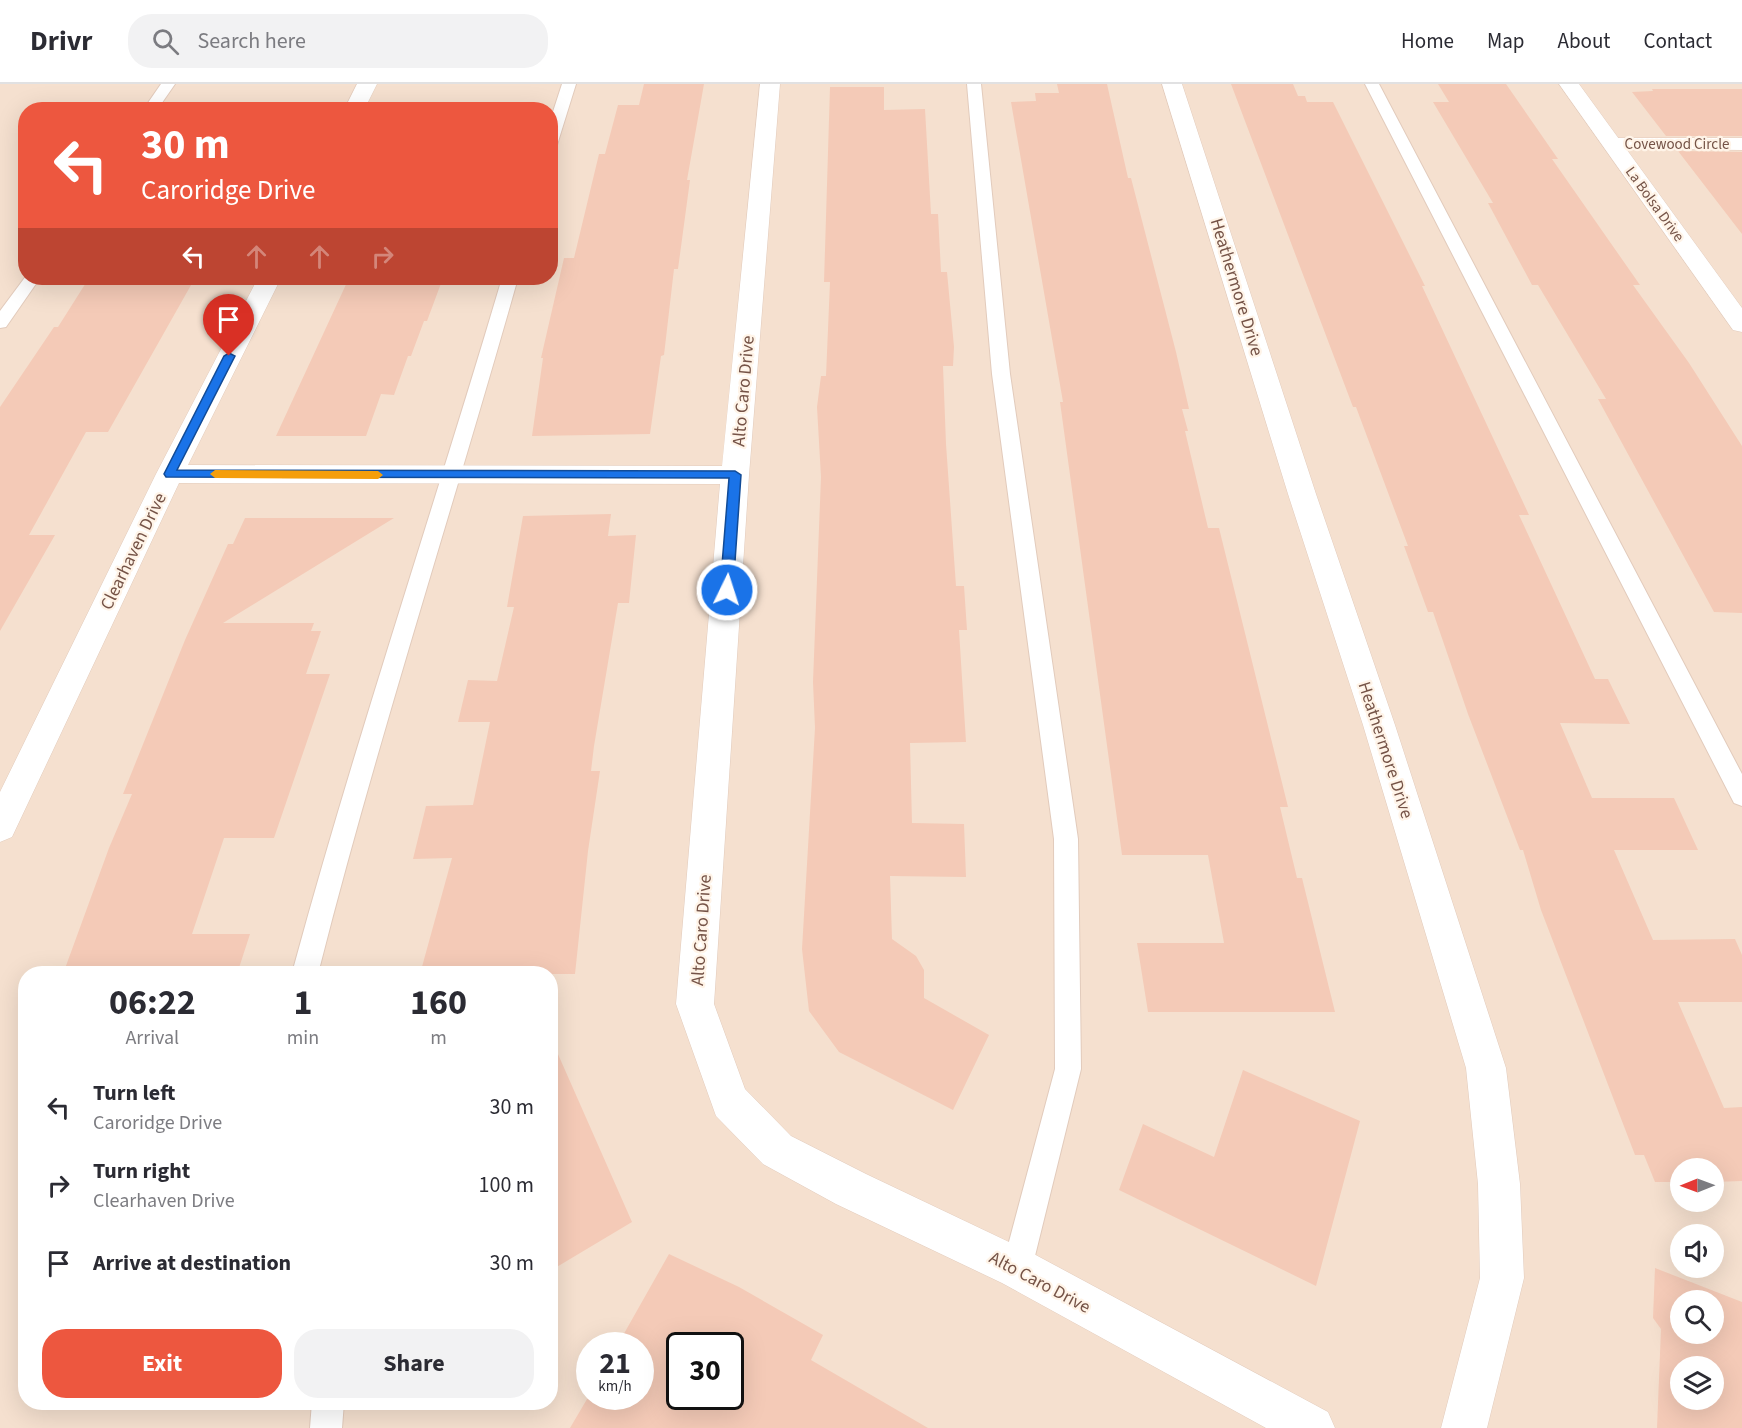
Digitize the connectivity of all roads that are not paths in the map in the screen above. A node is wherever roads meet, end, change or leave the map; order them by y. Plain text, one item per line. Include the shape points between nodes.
1 (168, 84) edge
2 (367, 84) edge
3 (569, 84) edge
4 (770, 84) edge
5 (974, 84) edge
6 (1172, 84) edge
7 (1372, 84) edge
8 (1569, 84) edge
9 (156, 102) edge
10 (358, 102) edge
11 (558, 119) edge
12 (1612, 144) junction
13 (1742, 144) edge
14 (27, 285) edge
15 (265, 285) edge
16 (508, 285) edge
17 (0, 324) edge
18 (1742, 325) edge
19 (170, 474) junction
20 (735, 475) junction
21 (453, 476) junction
22 (1742, 796) edge
23 (0, 827) edge
24 (307, 966) edge
25 (1017, 1268) junction
26 (327, 1410) edge
27 (326, 1428) edge
28 (1312, 1428) edge
29 (1464, 1428) edge

1 - 9 lane
2 - 10 street
3 - 11 lane
4 - 20 street, Alto Caro Drive
5 - 25 lane via 1001,374 1066,839 1068,1069
6 - 29 street, Heathermore Drive via 1486,1068 1499,1184 1502,1278
7 - 22 lane
8 - 12 street, La Bolsa Drive
12 - 13 street, Covewood Circle
12 - 18 street, La Bolsa Drive
14 - 17 lane
15 - 19 street, Clearhaven Drive
16 - 21 lane
19 - 21 street
19 - 23 street, Clearhaven Drive
20 - 21 street
20 - 25 street, Alto Caro Drive via 695,1004 706,1037 730,1102 777,1150
21 - 24 lane via 346,819
25 - 28 street, Alto Caro Drive
26 - 27 lane

